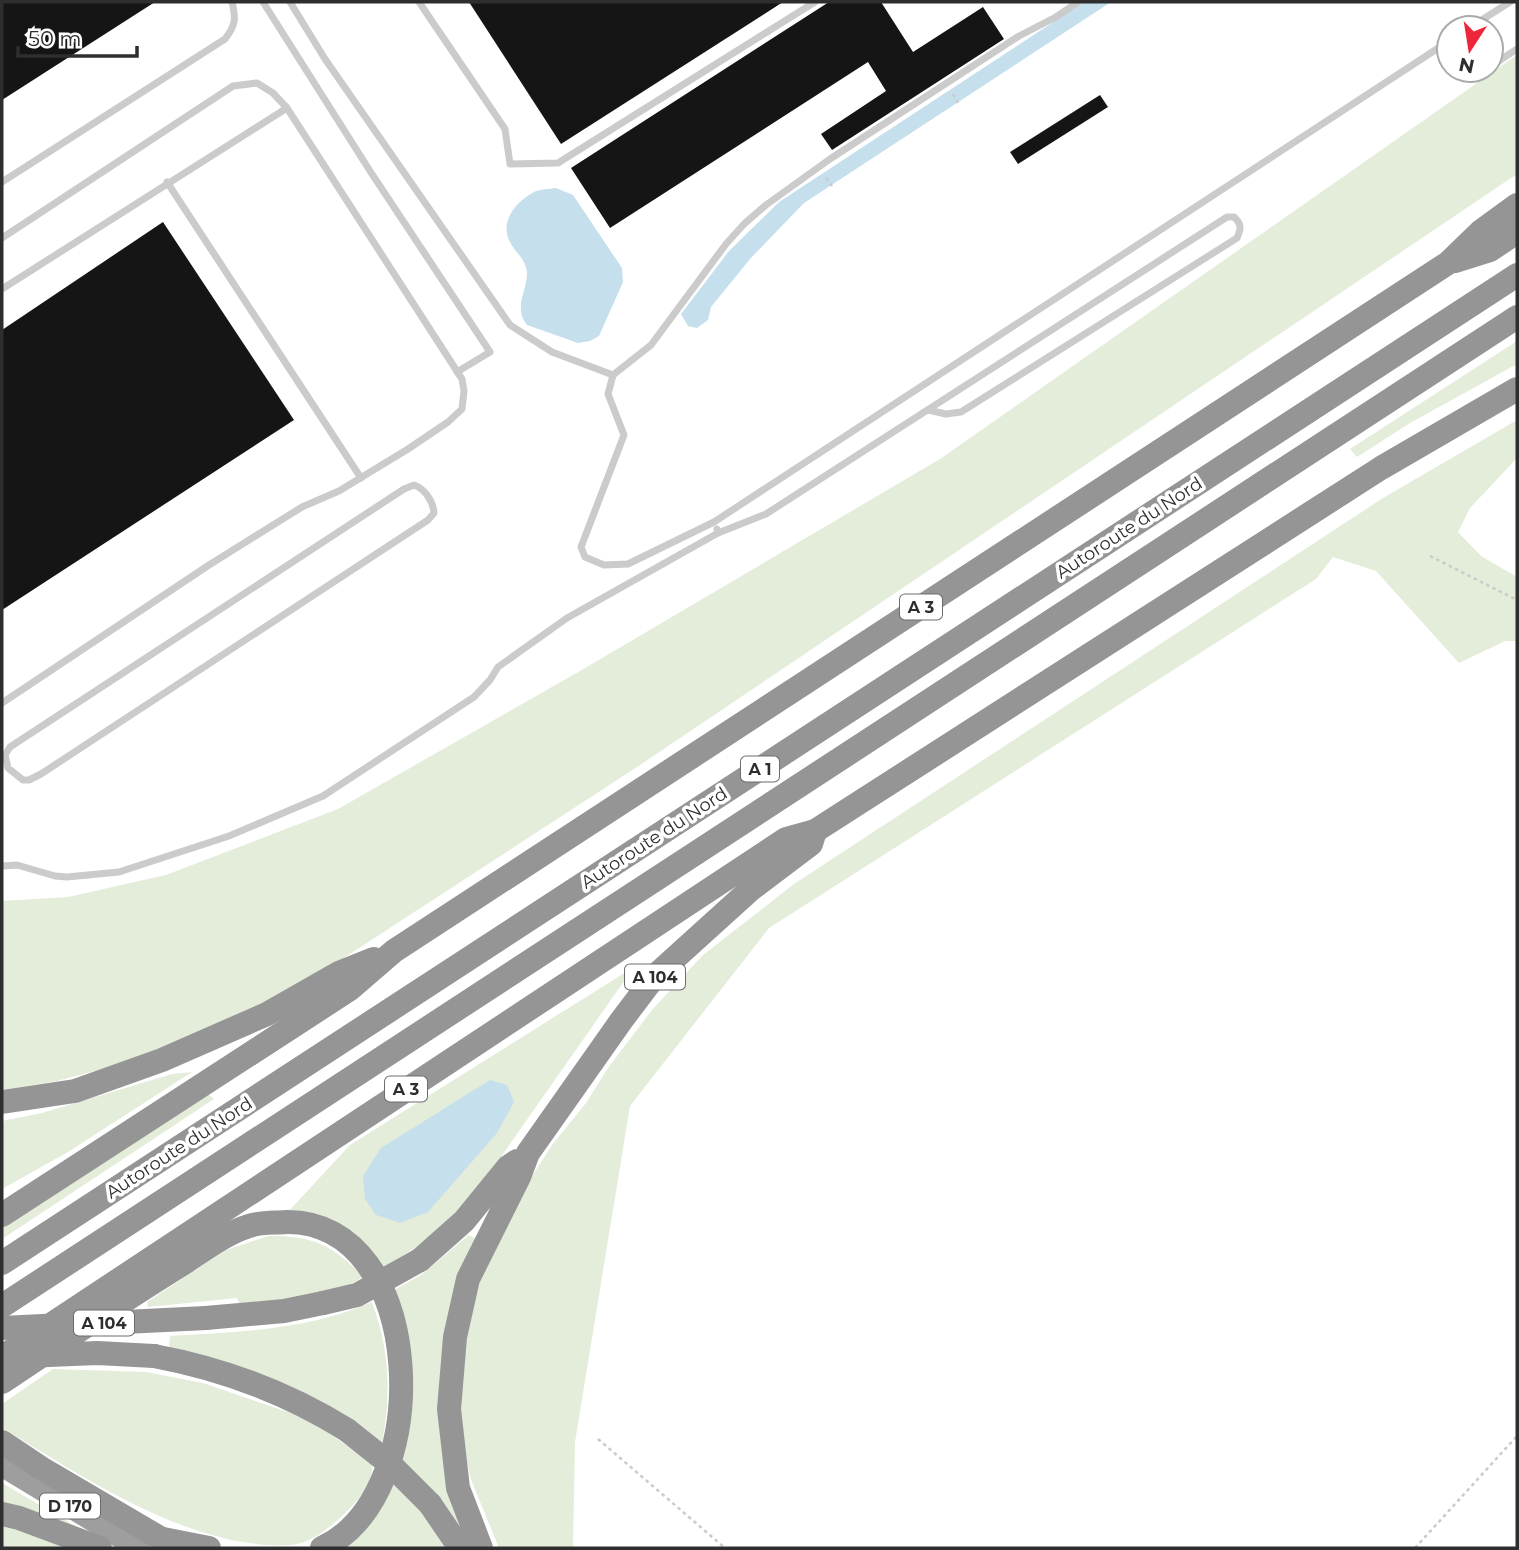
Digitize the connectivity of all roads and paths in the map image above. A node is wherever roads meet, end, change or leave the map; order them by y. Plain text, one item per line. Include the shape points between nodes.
1 (232, 2) edge
2 (262, 2) edge
3 (290, 2) edge
4 (419, 2) edge
5 (815, 2) edge
6 (1078, 2) edge
7 (1510, 2) edge
8 (1491, 14) edge
9 (1435, 50) edge
10 (950, 89) dead end
11 (958, 103) dead end
12 (287, 108) junction
13 (822, 172) dead end
14 (2, 182) edge
15 (167, 182) junction
16 (832, 186) dead end
17 (1517, 205) edge
18 (1517, 232) edge
19 (2, 239) edge
20 (1448, 263) junction
21 (1517, 275) edge
22 (2, 289) edge
23 (1517, 317) edge
24 (457, 372) junction
25 (613, 374) junction
26 (1517, 389) edge
27 (928, 410) junction
28 (361, 478) junction
29 (714, 522) junction
30 (718, 533) junction
31 (1430, 556) dead end
32 (1517, 600) edge
33 (2, 703) edge
34 (5, 770) edge
35 (815, 831) junction
36 (2, 866) edge
37 (394, 951) junction
38 (2, 1102) edge
39 (528, 1153) junction
40 (2, 1214) edge
41 (2, 1263) edge
42 (2, 1306) edge
43 (2, 1328) edge
44 (2, 1357) edge
45 (2, 1382) edge
46 (1517, 1436) edge
47 (598, 1438) dead end
48 (2, 1442) edge
49 (2, 1465) edge
50 (2, 1514) edge
51 (170, 1544) edge
52 (100, 1548) edge
53 (139, 1548) edge
54 (209, 1548) edge
55 (322, 1548) edge
56 (460, 1548) edge
57 (481, 1548) edge
58 (725, 1548) edge
59 (1415, 1548) edge

1 - 14 lane via 236,19 225,39
2 - 24 lane via 490,352
3 - 25 lane via 510,324 552,352
4 - 5 lane via 505,129 510,163 558,163
6 - 25 lane via 830,159 766,205 726,244 651,345
7 - 8 lane
9 - 29 lane
10 - 11 path
12 - 15 lane
12 - 19 lane via 257,83 233,86
12 - 24 lane
13 - 16 path
15 - 22 lane
15 - 28 lane
17 - 20 highway
18 - 20 highway, A 3 via 1490,250
20 - 37 highway, A 3
21 - 41 highway, Autoroute du Nord / A 1
23 - 42 highway, Autoroute du Nord / A 1
24 - 28 lane via 464,391 462,409
25 - 29 lane via 608,394 624,435 581,547 585,557 604,565 628,564
26 - 35 highway, A 3 via 1381,468
27 - 27 lane via 1227,217 1239,222 1237,238 961,412
27 - 30 lane via 766,514
28 - 33 lane via 303,507 209,565
29 - 30 lane
30 - 36 lane via 567,618 498,667 474,697 323,796 229,836 119,872 67,877
31 - 32 path
34 - 34 lane via 23,780 41,775 428,520 434,513 432,503 419,487 404,489 10,747
35 - 39 highway, A 104 via 811,844 750,890 656,976
35 - 44 highway, A 3 via 786,839
37 - 38 highway via 162,1060 75,1091
37 - 40 highway, A 3 via 350,989
39 - 43 highway, A 104, bridge via 508,1167 464,1221 420,1260 357,1295 284,1311
39 - 57 highway via 468,1279 455,1337 449,1409 458,1488
44 - 56 highway, bridge via 154,1356 255,1382 347,1430 391,1465 430,1504
45 - 55 highway via 248,1226 295,1222 336,1235 369,1264 387,1302 401,1366 400,1418 383,1483 369,1508 335,1542
46 - 59 path
47 - 58 path
48 - 51 highway
49 - 53 highway, D 170
50 - 52 highway
51 - 54 highway

